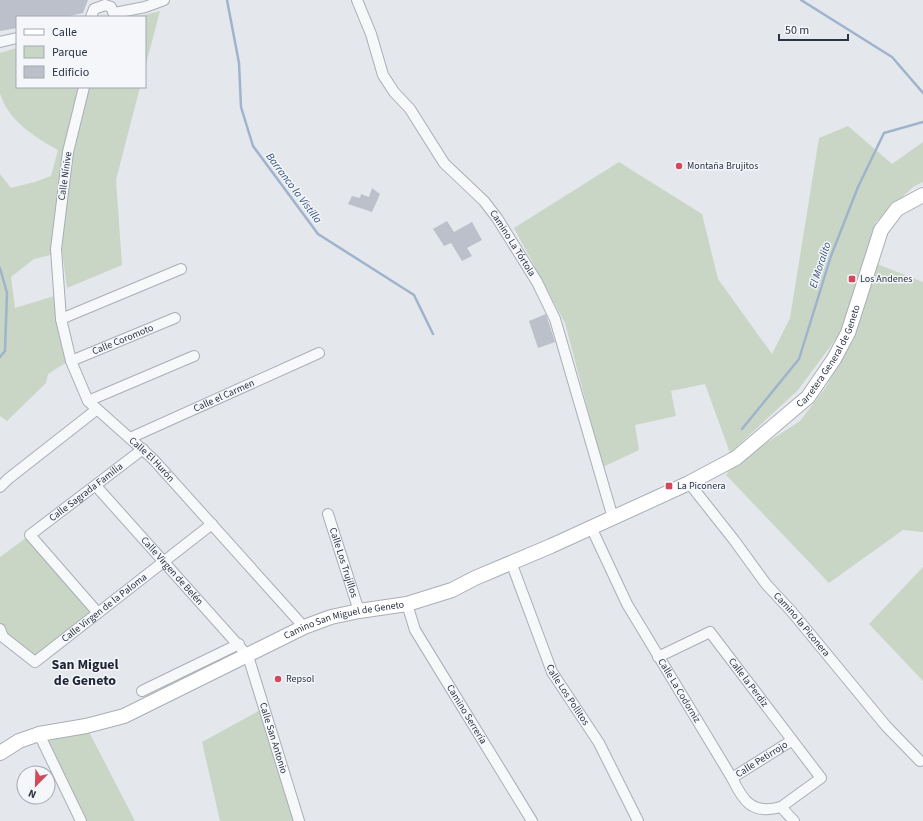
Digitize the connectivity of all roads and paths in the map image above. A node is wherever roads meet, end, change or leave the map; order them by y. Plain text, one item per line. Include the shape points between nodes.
1 (164, 0) edge
2 (357, 0) edge
3 (105, 2) edge
4 (115, 15) edge
5 (91, 16) edge
6 (16, 38) edge
7 (0, 42) edge
8 (84, 88) edge
9 (923, 195) edge
10 (57, 266) joint
11 (181, 269) dead end
12 (175, 318) dead end
13 (61, 319) junction
14 (319, 353) dead end
15 (194, 356) dead end
16 (71, 361) junction
17 (88, 402) junction
18 (96, 410) junction
19 (130, 438) junction
20 (143, 449) junction
21 (689, 483) junction
22 (96, 486) junction
23 (0, 487) edge
24 (328, 514) dead end
25 (613, 518) junction
26 (212, 524) junction
27 (591, 527) junction
28 (164, 561) junction
29 (511, 562) junction
30 (407, 604) junction
31 (359, 611) junction
32 (98, 613) junction
33 (304, 627) junction
34 (0, 629) edge
35 (238, 644) junction
36 (248, 656) junction
37 (658, 657) junction
38 (142, 691) dead end
39 (39, 734) junction
40 (791, 741) junction
41 (0, 753) edge
42 (920, 761) dead end
43 (732, 778) junction
44 (781, 808) junction
45 (81, 821) edge
46 (299, 821) edge
47 (532, 821) edge
48 (638, 821) edge
49 (794, 821) edge

1 - 4 street
2 - 25 street, Camino La Tórtola via 371,34 383,75 410,109 444,163 484,201 497,218 555,319
3 - 4 street
3 - 5 street via 94,9
6 - 7 street
8 - 10 street, Calle Nínive via 68,152 56,249
9 - 21 main road, Carretera General de Geneto via 897,209 881,230 848,332 834,359 808,397 736,458
10 - 13 street, Calle El Hurón
11 - 13 street
12 - 16 street, Calle Coromoto
13 - 16 street, Calle El Hurón
14 - 19 street, Calle el Carmen
15 - 17 street
16 - 17 street, Calle El Hurón
17 - 18 street, Calle El Hurón
18 - 19 street, Calle El Hurón
18 - 23 street
19 - 20 street, Calle El Hurón
20 - 22 street, Calle Sagrada Familia
20 - 26 street, Calle El Hurón
21 - 25 main road, Camino San Miguel de Geneto
21 - 42 street, Camino la Piconera via 766,584 886,726
22 - 28 street, Calle Virgen de Belén
22 - 32 street, Calle Sagrada Familia via 30,535
24 - 31 street, Calle Los Trujillos
25 - 27 main road, Camino San Miguel de Geneto
26 - 28 street, Calle Virgen de la Paloma
26 - 33 street, Calle El Hurón
27 - 29 main road, Camino San Miguel de Geneto
27 - 37 street, Calle La Codorniz via 627,604
28 - 32 street, Calle Virgen de la Paloma
28 - 35 street, Calle Virgen de Belén
29 - 30 main road, Camino San Miguel de Geneto via 452,590
29 - 48 street, Calle Los Pollitos via 552,672 600,743
30 - 31 main road, Camino San Miguel de Geneto
30 - 47 street, Camino Serrería via 415,630
31 - 33 main road, Camino San Miguel de Geneto via 331,617
32 - 34 street, Calle Virgen de la Paloma via 36,662 3,637
33 - 36 main road, Camino San Miguel de Geneto
35 - 36 street, Calle Virgen de Belén
35 - 38 street
36 - 39 main road, Camino San Miguel de Geneto via 124,716
36 - 46 street, Calle San Antonio
37 - 40 street, Calle la Perdiz via 710,632
37 - 43 street, Calle La Codorniz
39 - 41 main road, Camino San Miguel de Geneto via 19,741
39 - 45 street
40 - 43 street, Calle Petirrojo
40 - 44 street, Calle la Perdiz via 821,778
43 - 44 street, Calle La Codorniz via 741,796 752,806 767,811
44 - 49 street

